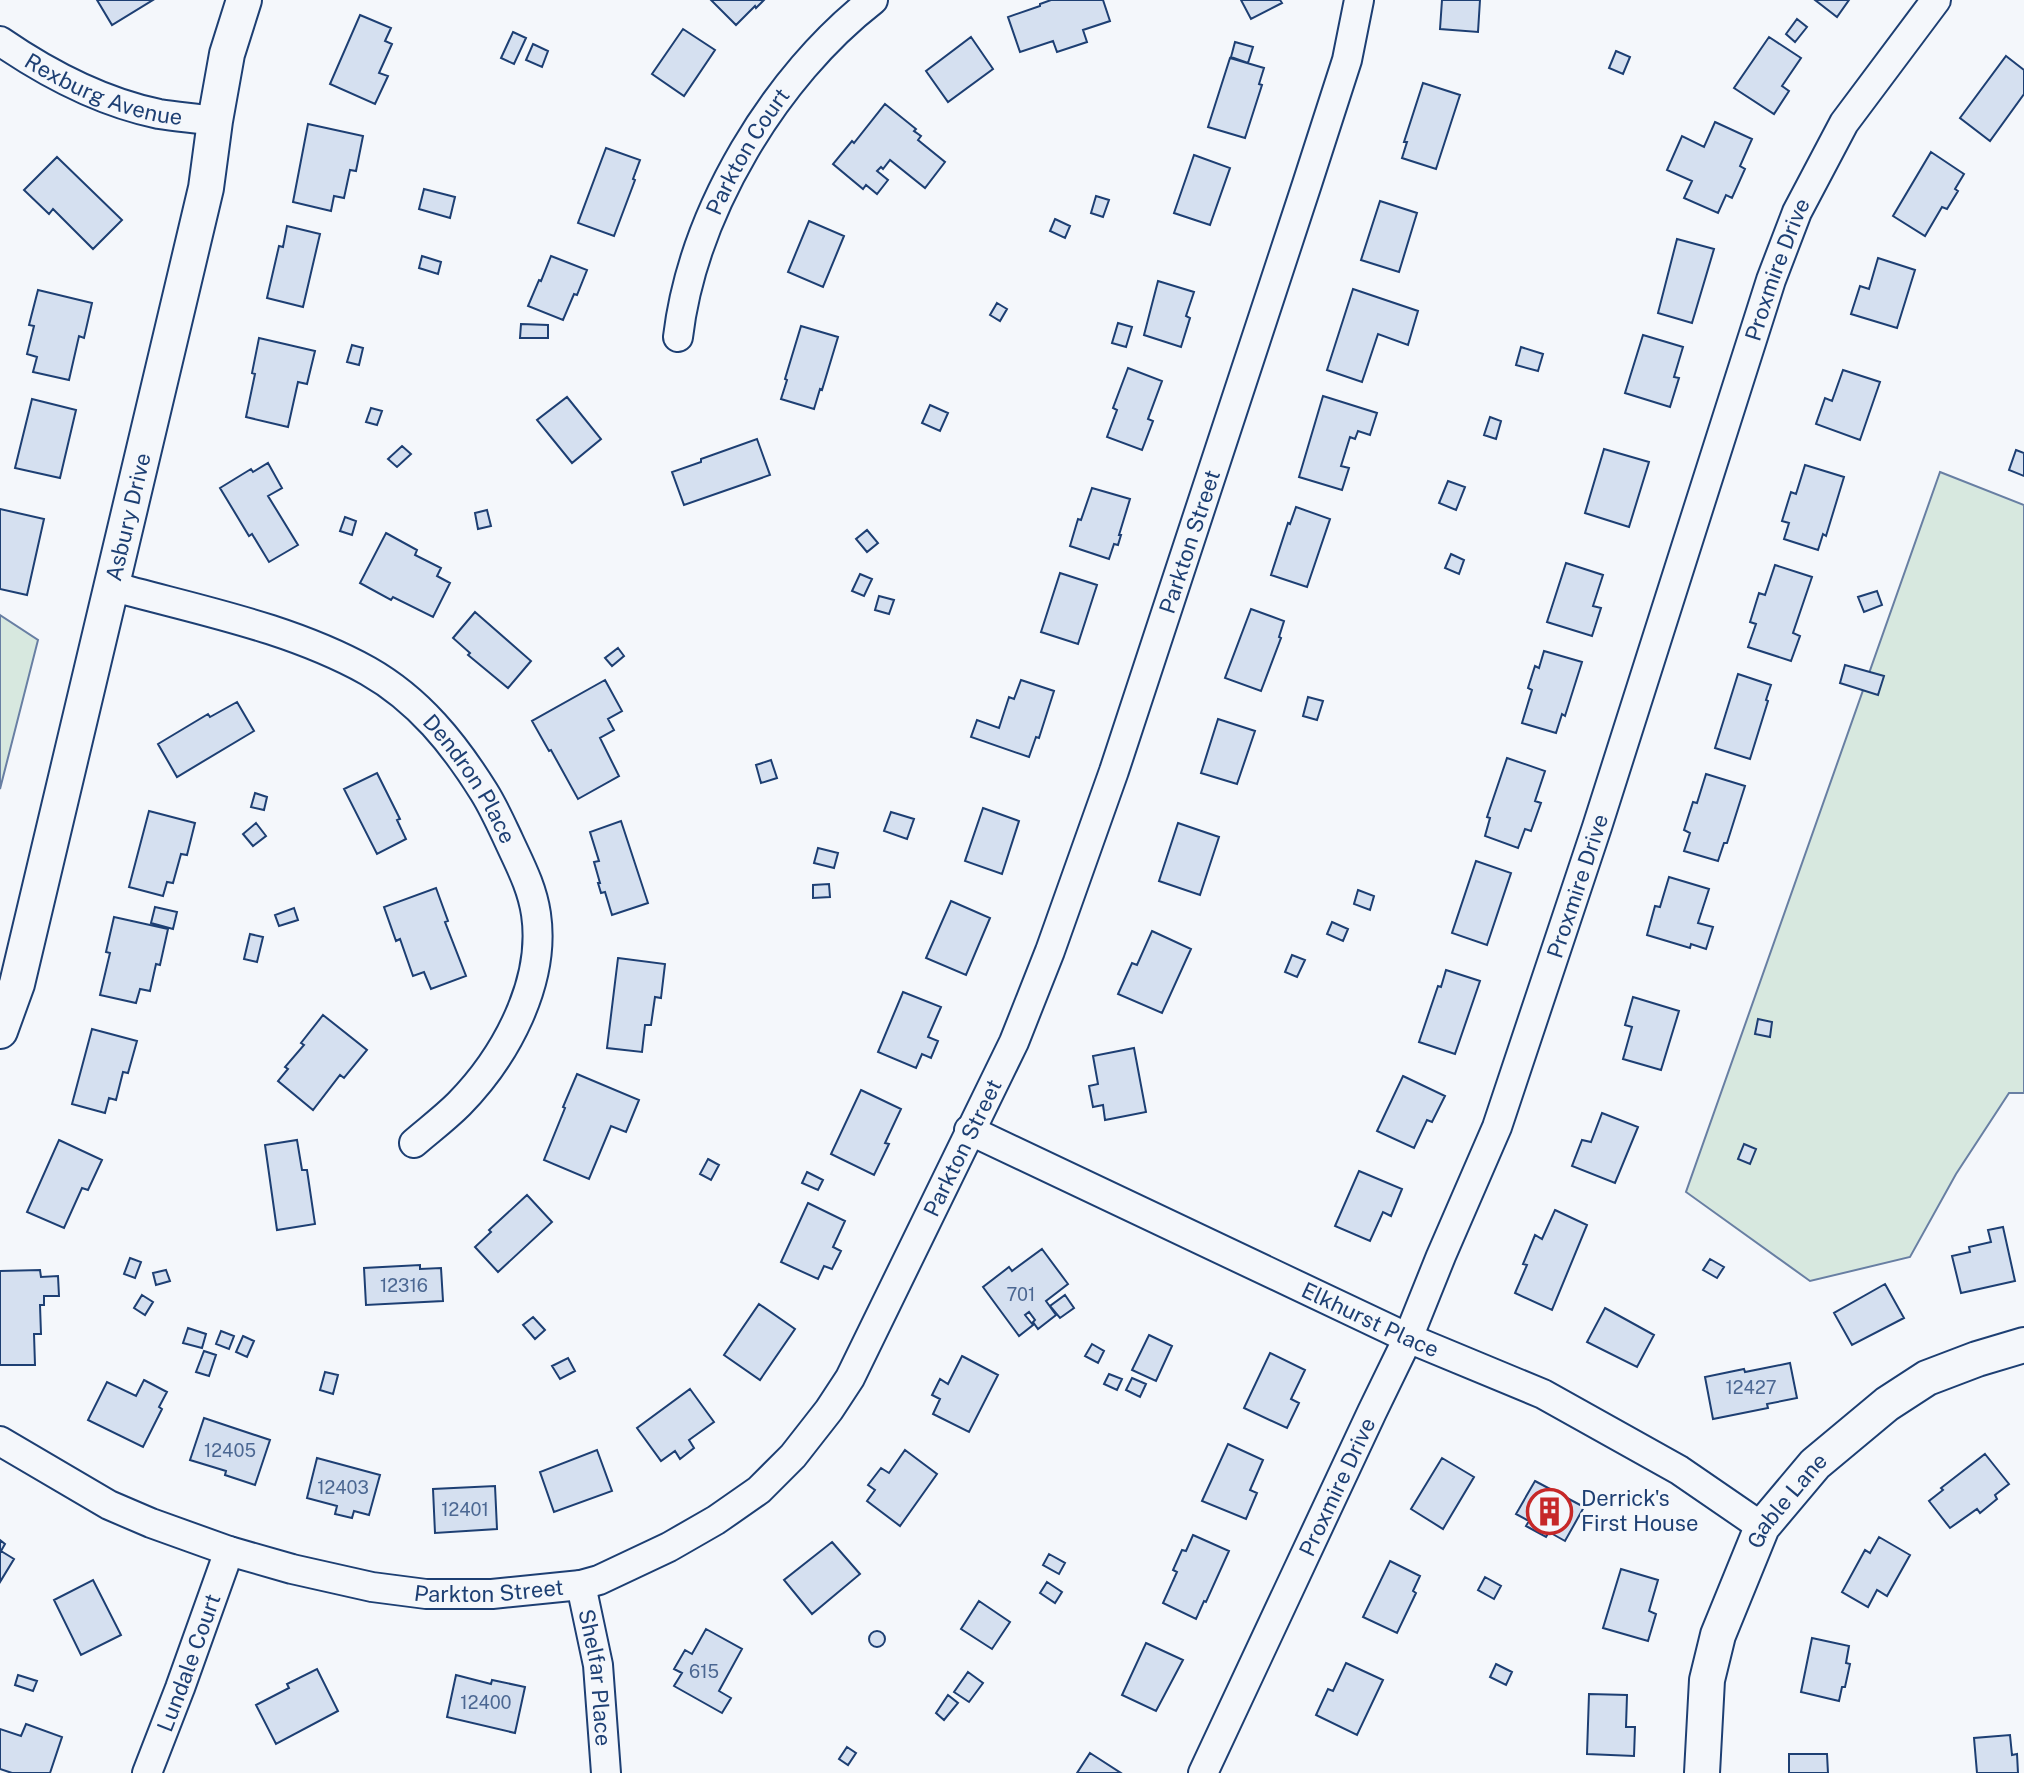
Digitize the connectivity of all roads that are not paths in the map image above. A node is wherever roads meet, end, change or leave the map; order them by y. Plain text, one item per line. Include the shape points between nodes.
1 (244, 0) edge
2 (873, 0) edge
3 (1359, 0) edge
4 (1936, 0) edge
5 (0, 41) edge
6 (215, 121) junction
7 (678, 337) dead end
8 (111, 586) junction
9 (0, 1031) edge
10 (969, 1130) junction
11 (414, 1143) dead end
12 (1408, 1338) junction
13 (2024, 1345) edge
14 (0, 1441) edge
15 (1762, 1527) junction
16 (229, 1551) junction
17 (581, 1585) junction
18 (147, 1773) edge
19 (606, 1773) edge
20 (1203, 1773) edge
21 (1702, 1773) edge

1 - 6 street, Asbury Drive
2 - 7 street, Parkton Court via 794,77 752,137 707,229 682,306
3 - 10 street, Parkton Street via 1347,60 1114,771 1014,1042
4 - 12 street, Proxmire Drive via 1844,123 1797,212 1497,1127
5 - 6 street, Rexburg Avenue via 63,80 123,105
6 - 8 street, Asbury Drive via 206,188
8 - 9 street, Asbury Drive via 17,984
8 - 11 street, Dendron Place via 261,627 322,648 371,673 437,727 491,804 526,874 536,912 535,969 501,1053 460,1103
10 - 12 street, Elkhurst Place
10 - 17 street, Parkton Street via 850,1378 793,1456 759,1490 716,1520
12 - 15 street, Elkhurst Place via 1543,1394 1679,1470
12 - 20 street, Proxmire Drive
13 - 15 street, Gable Lane via 1927,1378 1887,1404 1815,1464
14 - 16 street, Parkton Street via 109,1505
15 - 21 street, Gable Lane via 1718,1635 1707,1680
16 - 17 street, Parkton Street via 372,1587 426,1594
16 - 18 street, Lundale Court
17 - 19 street, Shelfar Place via 598,1665

